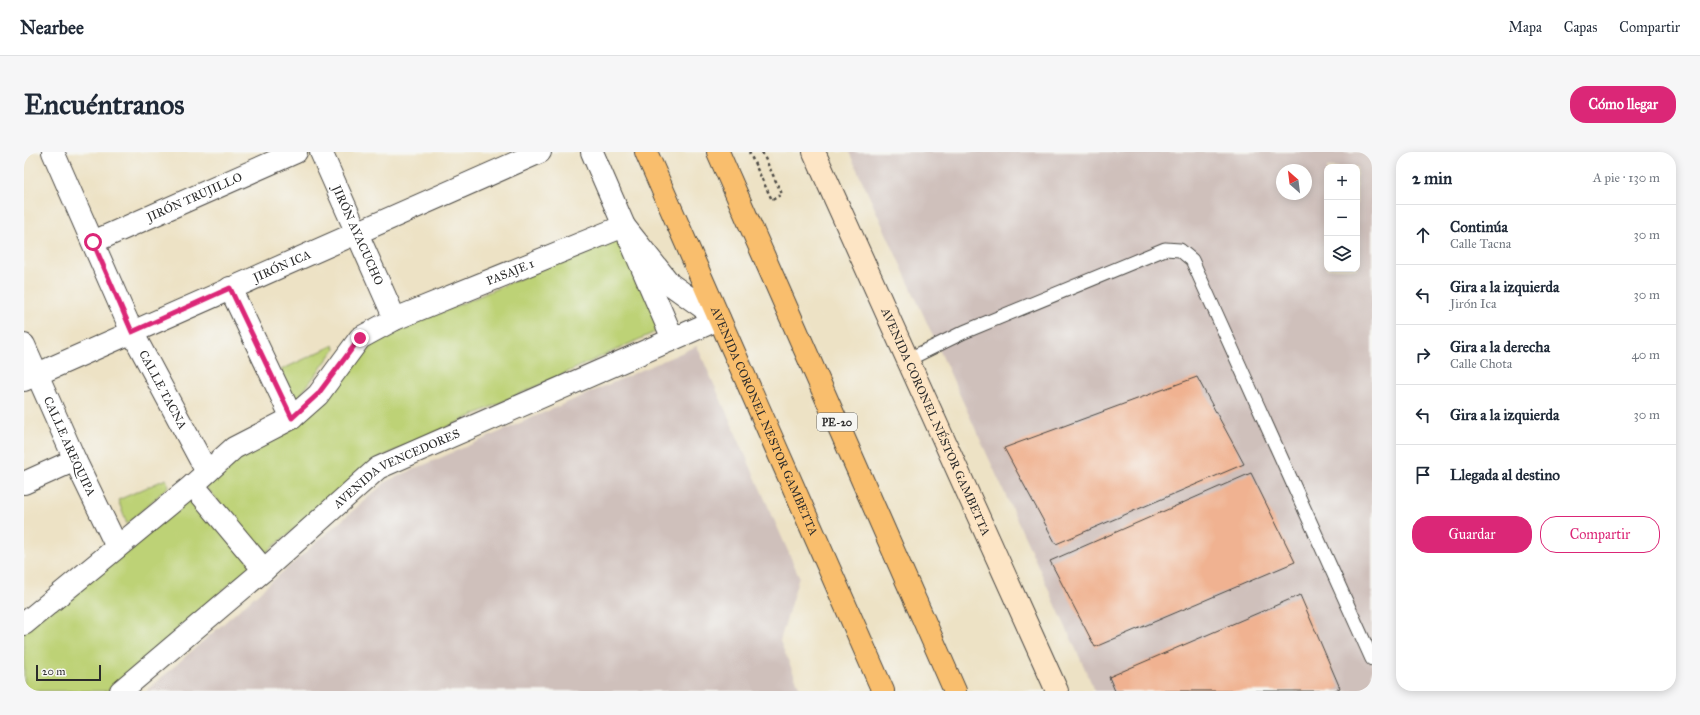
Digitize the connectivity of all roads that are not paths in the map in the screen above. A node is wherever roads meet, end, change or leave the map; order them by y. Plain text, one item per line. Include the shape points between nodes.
1 (53, 152) edge
2 (296, 152) edge
3 (321, 152) edge
4 (540, 152) edge
5 (592, 152) edge
6 (646, 152) edge
7 (718, 152) edge
8 (814, 152) edge
9 (624, 226) junction
10 (357, 233) junction
11 (93, 242) junction
12 (230, 288) junction
13 (395, 319) junction
14 (719, 319) junction
15 (132, 332) junction
16 (673, 339) junction
17 (24, 345) edge
18 (907, 360) junction
19 (30, 377) edge
20 (292, 418) junction
21 (75, 460) junction
22 (200, 478) junction
23 (24, 483) edge
24 (117, 547) junction
25 (264, 570) junction
26 (24, 624) edge
27 (1372, 659) edge
28 (121, 691) edge
29 (883, 691) edge
30 (956, 691) edge
31 (1058, 691) edge

1 - 11 street, CALLE TACNA
2 - 11 street, JIRÓN TRUJILLO
3 - 10 street, JIRÓN AYACUCHO
4 - 10 street, JIRÓN ICA
5 - 9 street
6 - 14 highway, AVENIDA CORONEL NESTOR GAMBETTA
7 - 30 highway, PE-20
8 - 18 street, AVENIDA CORONEL NÉSTOR GAMBETTA
9 - 13 street, PASAJE 1
9 - 14 street via 670,284
9 - 16 street
10 - 12 street, JIRÓN ICA
10 - 13 street, JIRÓN AYACUCHO
11 - 15 street, CALLE TACNA
12 - 15 street, JIRÓN ICA
12 - 20 street
13 - 20 street, PASAJE 1 via 360,338 318,394
14 - 16 street, AVENIDA VENCEDORES
14 - 29 highway, AVENIDA CORONEL NESTOR GAMBETTA
15 - 19 street, JIRÓN ICA
15 - 22 street, CALLE TACNA
16 - 25 street, AVENIDA VENCEDORES via 378,468
17 - 19 street, CALLE AREQUIPA
18 - 27 lane via 964,332 1165,249 1180,250 1192,260
18 - 31 street, AVENIDA CORONEL NÉSTOR GAMBETTA
19 - 21 street, CALLE AREQUIPA
20 - 22 street, PASAJE 1 via 234,448
21 - 23 street
21 - 24 street, CALLE AREQUIPA
22 - 24 street, PASAJE 1
22 - 25 street, CALLE TACNA
24 - 26 street, PASAJE 1
25 - 28 street, AVENIDA VENCEDORES

